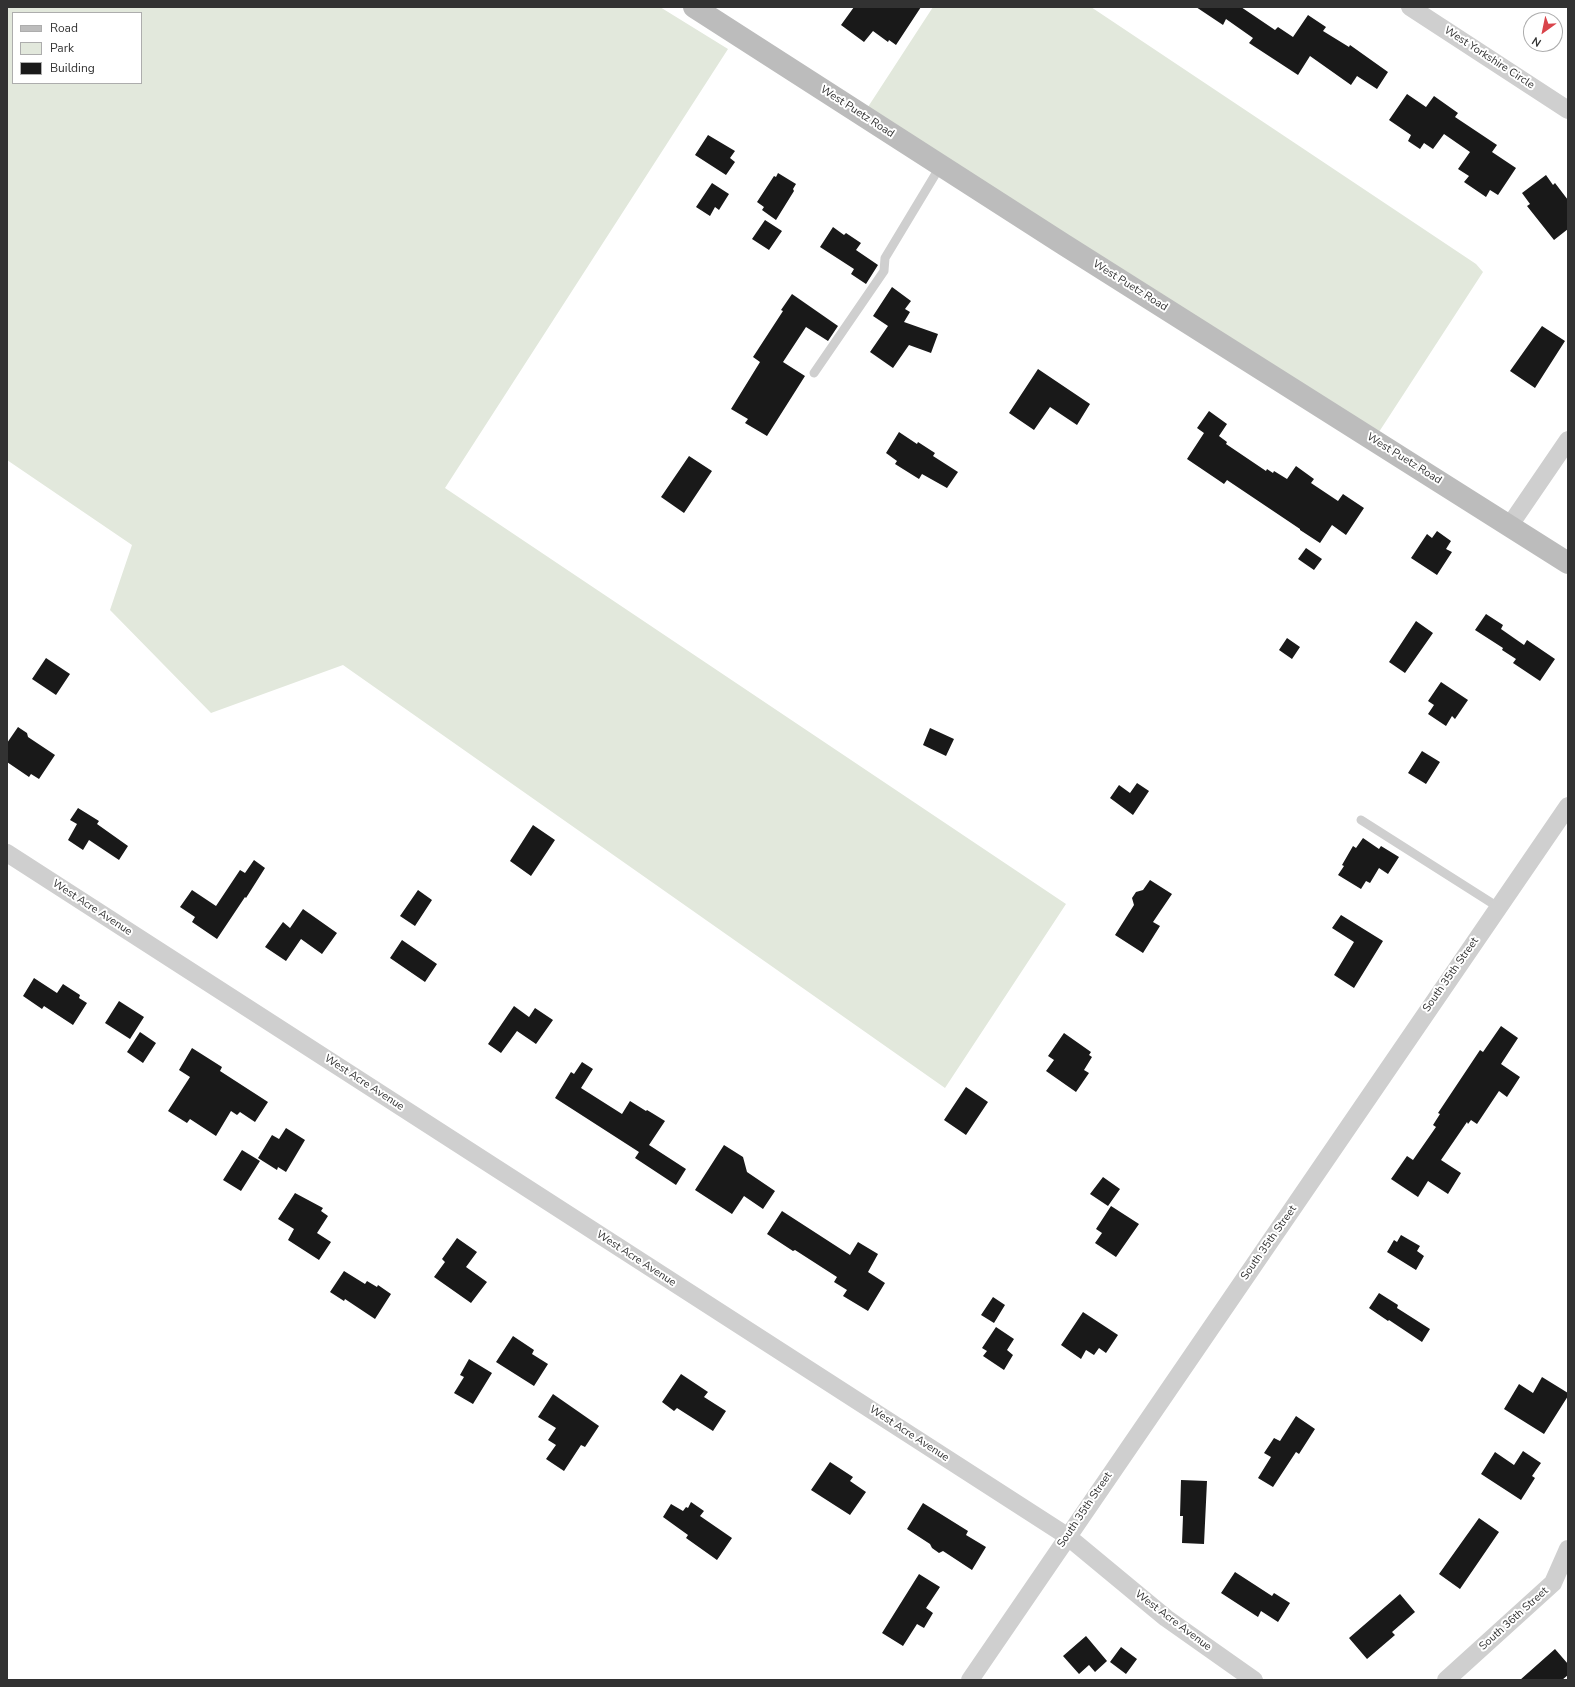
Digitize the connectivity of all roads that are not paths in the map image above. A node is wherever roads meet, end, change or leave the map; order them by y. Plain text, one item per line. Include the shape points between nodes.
1 (694, 7) edge
2 (1410, 7) edge
3 (1568, 110) edge
4 (941, 165) junction
5 (814, 373) dead end
6 (1568, 440) edge
7 (1510, 525) junction
8 (1568, 563) edge
9 (1568, 806) edge
10 (1361, 820) dead end
11 (7, 853) edge
12 (1498, 907) junction
13 (1067, 1536) junction
14 (1568, 1549) edge
15 (970, 1680) edge
16 (1254, 1680) edge
17 (1446, 1680) edge

1 - 4 street, West Puetz Road
2 - 3 street, West Yorkshire Circle
4 - 5 lane via 886,258 884,271
4 - 7 street, West Puetz Road
6 - 7 street
7 - 8 street, West Puetz Road
9 - 12 street, South 35th Street
10 - 12 lane
11 - 13 street, West Acre Avenue
12 - 13 street, South 35th Street
13 - 15 street, South 35th Street
13 - 16 street, West Acre Avenue via 1166,1618
14 - 17 street, South 36th Street via 1554,1583

